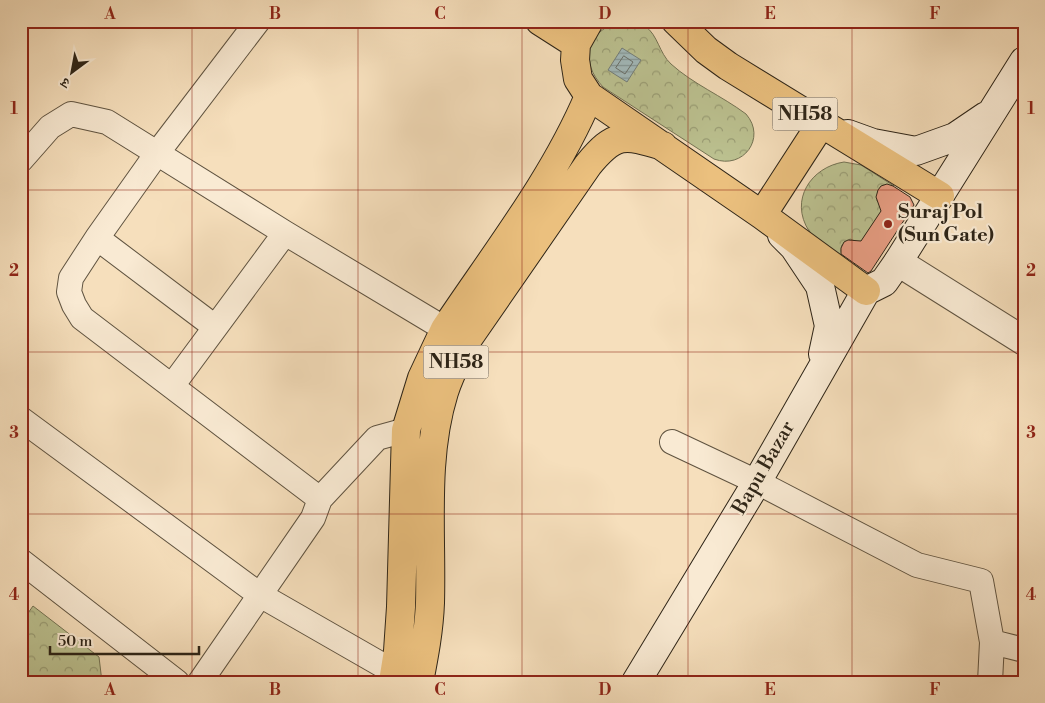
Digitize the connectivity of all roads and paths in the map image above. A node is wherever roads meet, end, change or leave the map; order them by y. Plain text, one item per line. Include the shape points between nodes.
1 (258, 21) edge
2 (540, 21) edge
3 (676, 21) edge
4 (582, 32) edge
5 (1024, 61) edge
6 (590, 96) junction
7 (993, 111) junction
8 (821, 124) junction
9 (663, 146) junction
10 (158, 152) junction
11 (21, 160) edge
12 (940, 196) junction
13 (762, 215) junction
14 (285, 233) junction
15 (97, 238) junction
16 (898, 262) junction
17 (866, 291) junction
18 (215, 327) junction
19 (444, 328) junction
20 (1024, 341) edge
21 (819, 373) junction
22 (172, 386) junction
23 (21, 419) edge
24 (406, 430) junction
25 (672, 442) dead end
26 (757, 482) junction
27 (320, 499) junction
28 (21, 562) edge
29 (260, 594) junction
30 (992, 642) junction
31 (1024, 650) edge
32 (403, 679) edge
33 (176, 682) edge
34 (200, 682) edge
35 (636, 682) edge
36 (990, 682) edge

1 - 10 street
2 - 4 highway, NH58
3 - 8 highway, NH58 via 728,66
4 - 6 highway, NH58 via 576,60 578,78
5 - 7 main road, Bapu Bazar
6 - 9 highway, NH58
6 - 19 highway, NH58 via 558,160
7 - 8 main road via 955,137 916,151 873,143
7 - 12 main road, Bapu Bazar
8 - 12 highway, NH58
8 - 13 highway
9 - 13 highway, NH58
9 - 32 highway, NH58 via 638,138 625,138 602,148 467,340 454,366 442,400 434,444 428,632
10 - 11 street via 107,122 71,114 50,128
10 - 14 street
10 - 15 street
12 - 16 main road, Bapu Bazar
13 - 17 highway, NH58
13 - 21 main road via 794,247 820,286 829,326
14 - 18 street
14 - 19 street
15 - 18 street
15 - 22 street via 71,278 69,292 74,306 82,318
16 - 17 main road, Bapu Bazar via 884,282
16 - 20 main road
17 - 21 main road, Bapu Bazar
18 - 22 street
19 - 24 highway, NH58 via 422,378
21 - 26 main road, Bapu Bazar
22 - 27 street
23 - 29 street
24 - 27 street via 377,438
24 - 32 highway, NH58 via 401,607
25 - 26 street
26 - 30 street via 917,565 981,581
26 - 35 main road, Bapu Bazar
27 - 29 street via 313,518
28 - 33 street
29 - 32 street
29 - 34 street
30 - 31 street
30 - 36 street

